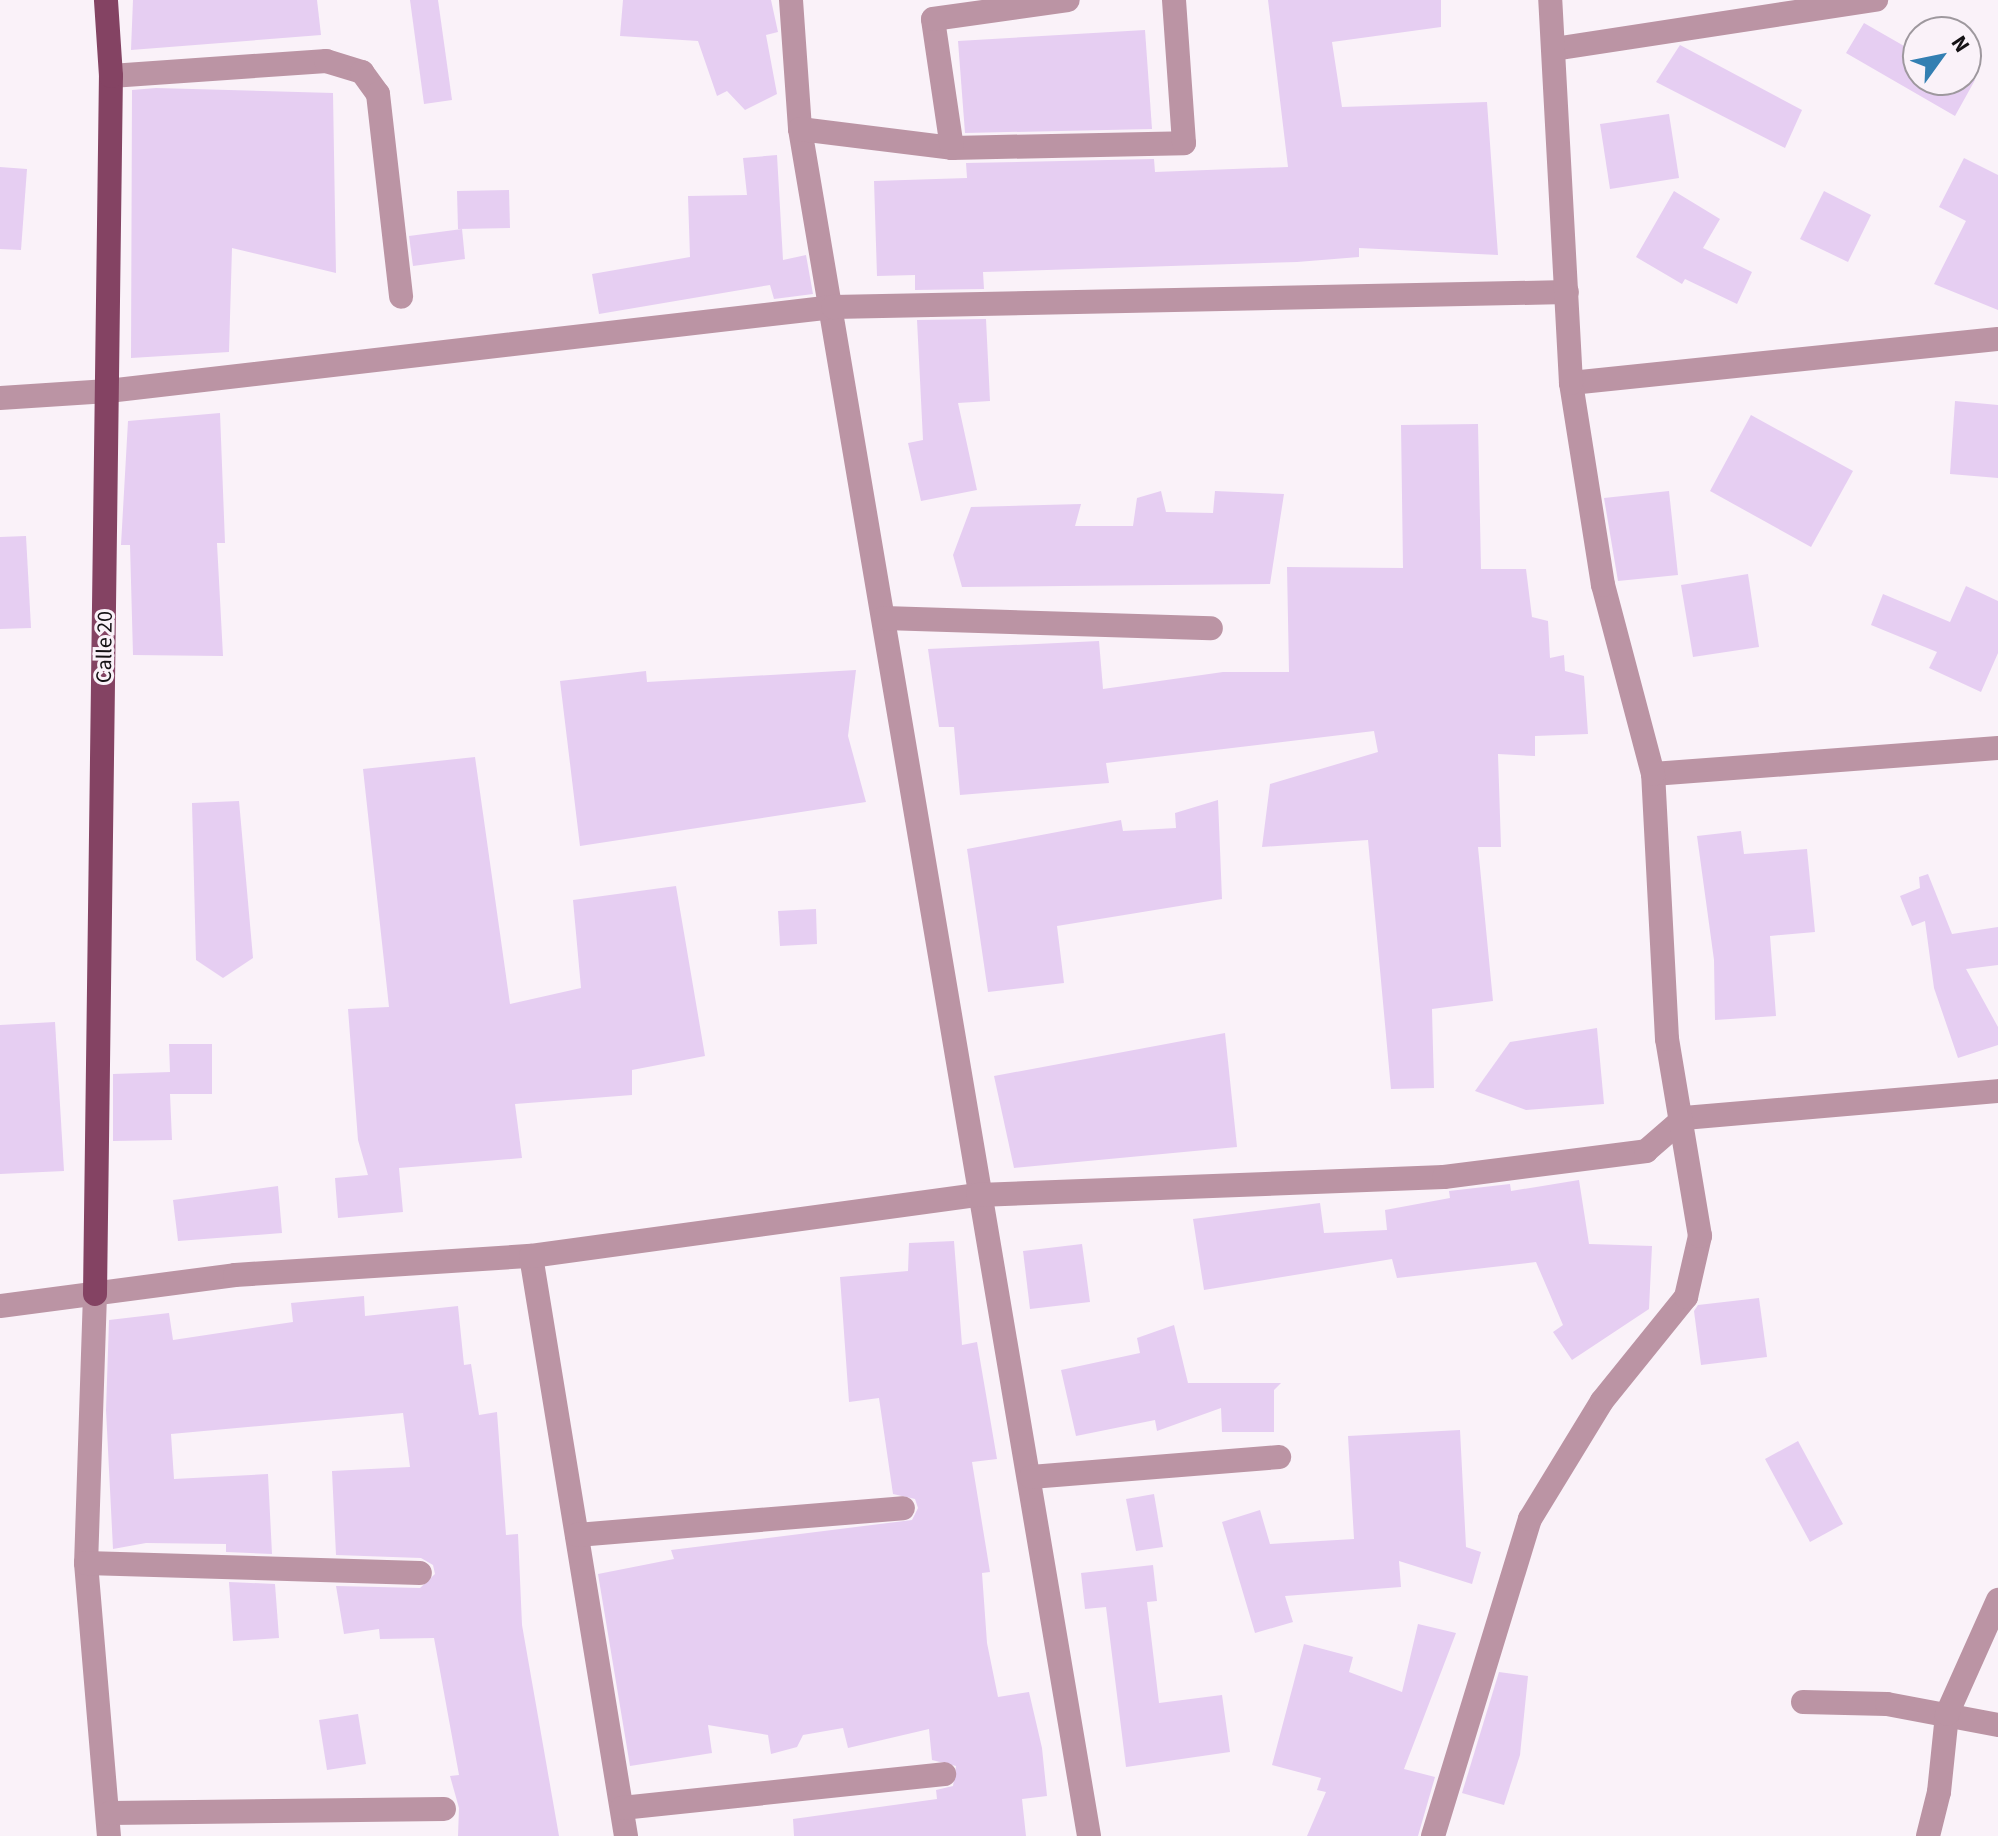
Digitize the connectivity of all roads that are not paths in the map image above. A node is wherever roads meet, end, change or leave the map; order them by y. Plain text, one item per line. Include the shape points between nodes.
1 (106, 0) edge
2 (791, 0) edge
3 (1068, 0) edge
4 (1174, 0) edge
5 (1550, 0) edge
6 (1876, 0) edge
7 (1554, 49) junction
8 (111, 76) junction
9 (800, 129) junction
10 (952, 148) junction
11 (1567, 292) junction
12 (401, 297) dead end
13 (833, 307) junction
14 (1998, 339) edge
15 (1571, 383) junction
16 (108, 391) junction
17 (0, 398) edge
18 (884, 618) junction
19 (1211, 628) dead end
20 (1998, 748) edge
21 (1653, 774) junction
22 (1998, 1091) edge
23 (1684, 1118) junction
24 (978, 1195) junction
25 (531, 1256) junction
26 (95, 1294) junction
27 (0, 1306) edge
28 (1279, 1457) dead end
29 (1031, 1477) junction
30 (903, 1508) dead end
31 (577, 1535) junction
32 (86, 1563) junction
33 (420, 1573) dead end
34 (1998, 1600) edge
35 (1803, 1702) dead end
36 (1947, 1714) junction
37 (1998, 1725) edge
38 (944, 1774) dead end
39 (622, 1808) junction
40 (444, 1809) dead end
41 (109, 1824) edge
42 (626, 1836) edge
43 (1089, 1836) edge
44 (1433, 1836) edge
45 (1928, 1836) edge

1 - 8 main road, Calle 20
2 - 9 street
3 - 10 street via 933,19
4 - 10 street via 1184,143
5 - 7 street
6 - 7 street
7 - 11 street
8 - 12 street via 326,61 362,72 378,94
8 - 16 main road, Calle 20
9 - 10 street
9 - 13 street
11 - 13 street
11 - 15 street
13 - 16 street
13 - 18 street
14 - 15 street
15 - 21 street via 1603,585
16 - 17 street
16 - 26 main road, Calle 20
18 - 19 street
18 - 24 street
20 - 21 street
21 - 23 street via 1667,1039
22 - 23 street
23 - 24 street via 1646,1151 1444,1177
23 - 44 street via 1700,1236 1693,1277 1674,1316 1584,1426 1530,1519
24 - 25 street
24 - 29 street
25 - 26 street via 235,1275
25 - 31 street
26 - 27 street
26 - 32 street
28 - 29 street
29 - 43 street
30 - 31 street
31 - 39 street
32 - 33 street
32 - 41 street
34 - 36 street
35 - 36 street via 1849,1700
36 - 37 street
36 - 45 street via 1939,1792
38 - 39 street
39 - 42 street
40 - 41 street

